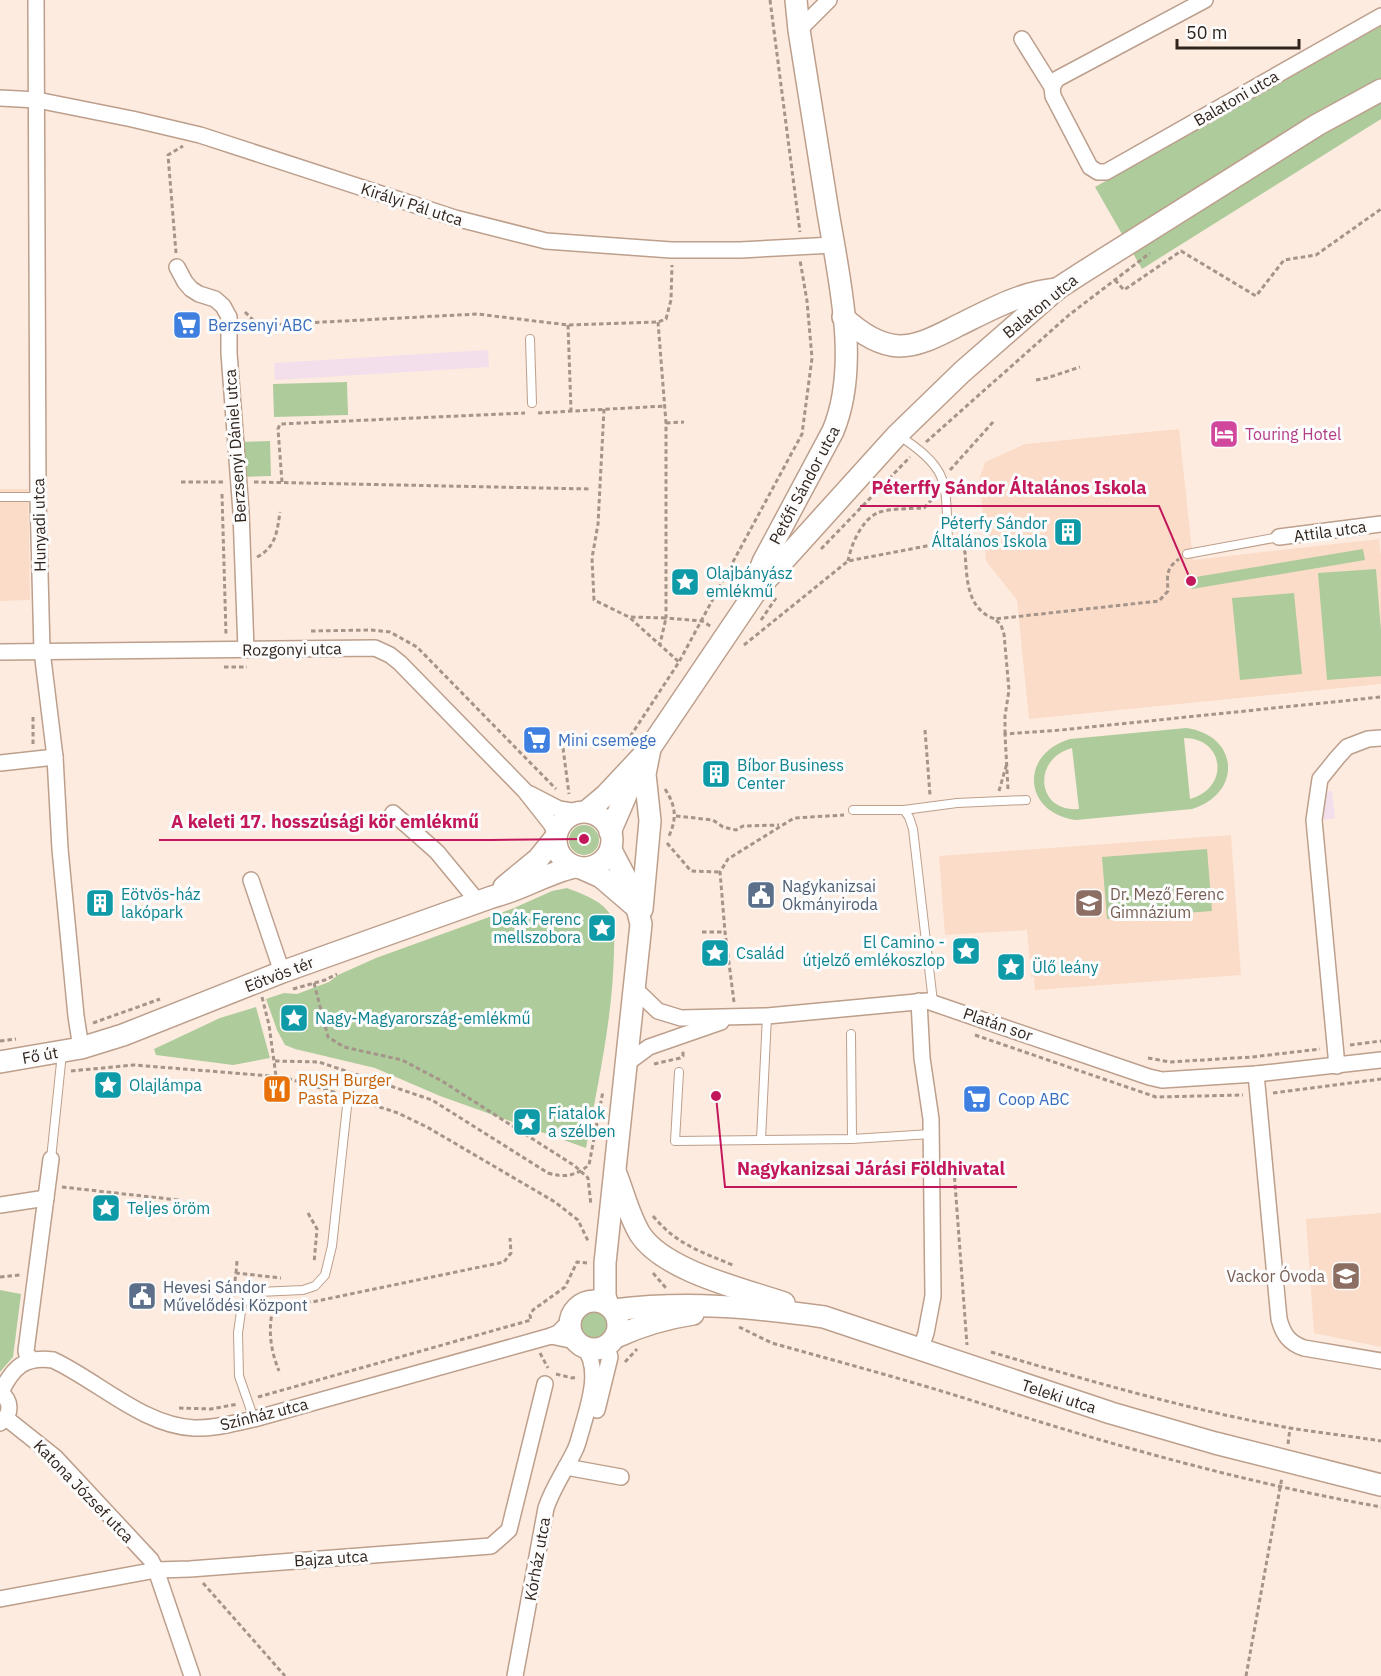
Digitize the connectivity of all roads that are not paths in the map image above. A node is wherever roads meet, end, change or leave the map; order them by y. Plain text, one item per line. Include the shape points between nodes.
1 (36, 0) edge
2 (796, 0) edge
3 (829, 0) edge
4 (1205, 0) edge
5 (1381, 16) edge
6 (799, 30) junction
7 (1022, 39) dead end
8 (1052, 87) junction
9 (1381, 90) edge
10 (0, 98) edge
11 (37, 100) junction
12 (833, 245) junction
13 (177, 267) road end
14 (1057, 289) junction
15 (843, 316) junction
16 (530, 339) dead end
17 (532, 403) dead end
18 (897, 435) junction
19 (0, 497) edge
20 (38, 497) junction
21 (1381, 524) edge
22 (1279, 537) joint
23 (948, 542) road end
24 (1187, 554) road end
25 (756, 591) junction
26 (246, 650) junction
27 (42, 651) junction
28 (0, 652) edge
29 (1381, 738) edge
30 (646, 753) junction
31 (56, 757) junction
32 (0, 762) edge
33 (525, 791) junction
34 (1026, 800) road end
35 (578, 806) junction
36 (853, 810) dead end
37 (904, 810) junction
38 (393, 813) dead end
39 (555, 836) junction
40 (611, 841) junction
41 (579, 868) junction
42 (251, 880) dead end
43 (485, 900) junction
44 (639, 916) junction
45 (282, 972) junction
46 (634, 988) junction
47 (926, 1002) junction
48 (735, 1010) junction
49 (766, 1016) junction
50 (851, 1035) dead end
51 (68, 1057) junction
52 (1381, 1060) edge
53 (0, 1062) edge
54 (636, 1065) junction
55 (1337, 1066) junction
56 (679, 1072) dead end
57 (1256, 1074) junction
58 (348, 1097) road end
59 (931, 1134) junction
60 (761, 1140) junction
61 (852, 1140) junction
62 (51, 1159) joint
63 (615, 1171) junction
64 (47, 1192) junction
65 (0, 1204) edge
66 (611, 1308) junction
67 (734, 1316) junction
68 (824, 1317) junction
69 (577, 1329) junction
70 (611, 1342) junction
71 (921, 1348) junction
72 (33, 1360) junction
73 (1381, 1361) edge
74 (599, 1374) junction
75 (545, 1384) dead end
76 (0, 1392) edge
77 (254, 1419) junction
78 (3, 1421) edge
79 (566, 1467) junction
80 (621, 1477) dead end
81 (1381, 1485) edge
82 (156, 1570) junction
83 (0, 1599) edge
84 (192, 1676) edge
85 (515, 1676) edge

1 - 11 street, Hunyadi utca
2 - 6 street, Petőfi Sándor utca
3 - 6 street
4 - 8 street via 1057,79
5 - 8 street, Balatoni utca via 1106,172 1090,167
6 - 12 street, Petőfi Sándor utca
7 - 8 street
9 - 14 street, Balaton utca via 1227,180
10 - 11 street, Királyi Pál utca
11 - 12 street, Királyi Pál utca via 200,135 455,218 546,241 671,250
11 - 20 street, Hunyadi utca
12 - 15 street, Petőfi Sándor utca
13 - 26 street, Berzsenyi Dániel utca via 191,289 215,299 229,317
14 - 15 street via 1027,294 911,345 890,345 867,336
14 - 18 street, Balaton utca
15 - 25 street, Petőfi Sándor utca via 846,368 839,418 763,562
16 - 17 lane
18 - 23 lane via 918,448 939,469 945,484
18 - 25 street, Balaton utca
19 - 20 lane
20 - 27 street, Hunyadi utca
21 - 22 street, Attila utca
22 - 24 lane
25 - 30 street, Petőfi Sándor utca
26 - 27 street, Rozgonyi utca
26 - 33 street, Rozgonyi utca via 382,650 400,663
27 - 28 street, Rozgonyi utca
27 - 31 street, Hunyadi utca
29 - 55 street via 1347,747 1320,779 1316,800 1314,820
30 - 35 street, Petőfi Sándor utca via 606,795
30 - 40 street, Petőfi Sándor utca
30 - 44 street via 650,821
31 - 32 street
31 - 51 street, Hunyadi utca via 75,1016
33 - 35 street, Rozgonyi utca via 559,809
33 - 39 street, Rozgonyi utca
34 - 37 lane
35 - 39 street via 563,820
35 - 40 street via 600,817
36 - 37 lane
37 - 47 lane via 913,829
38 - 43 street
39 - 41 street via 560,854
39 - 43 street, Eötvös tér via 538,859
40 - 41 street via 603,862 592,868
40 - 44 street
41 - 43 street, Eötvös tér via 548,875
41 - 44 street via 601,877
42 - 45 street
43 - 45 street, Eötvös tér
44 - 46 street
45 - 51 street, Eötvös tér
46 - 48 street, Platán sor via 658,1011 681,1018
46 - 54 street
47 - 49 street, Platán sor
47 - 57 street, Platán sor via 1149,1077 1167,1080
47 - 59 street via 922,1058
48 - 49 street, Platán sor
48 - 54 street, Platán sor via 649,1047
49 - 60 lane
50 - 61 lane
51 - 53 street, Fő út
51 - 62 lane
52 - 55 street, Platán sor
54 - 63 street
55 - 57 street, Platán sor
56 - 60 lane via 675,1141
57 - 73 street via 1282,1331 1293,1345
58 - 77 lane via 332,1246 325,1275 315,1286 258,1292 242,1304 238,1321 239,1376
59 - 61 lane
59 - 71 street via 933,1296
60 - 61 lane
62 - 64 street
63 - 66 street via 604,1277 605,1296
63 - 68 street via 634,1222 653,1250 684,1269
63 - 69 street via 591,1257
64 - 65 street
64 - 72 street via 26,1351
66 - 67 street, Teleki utca via 678,1304
66 - 69 street via 593,1301
66 - 70 street via 619,1323
67 - 68 street, Teleki utca via 779,1311
67 - 70 street, Teleki utca via 678,1316 635,1328
68 - 71 street, Teleki utca
69 - 70 street via 591,1350
69 - 74 street
69 - 77 street, Színház utca
70 - 74 street, Kórház utca via 610,1357
71 - 81 street, Teleki utca via 1111,1413
72 - 76 street via 18,1367
72 - 77 street, Színház utca via 53,1360 146,1415 180,1426 217,1427
74 - 79 street, Kórház utca via 592,1428
75 - 82 street, Bajza utca via 509,1530 491,1546
76 - 78 street via 8,1401 9,1413
78 - 82 street, Katona József utca via 55,1457
79 - 80 street
79 - 85 street, Kórház utca via 546,1508
82 - 83 street, Bajza utca
82 - 84 street, Katona József utca

